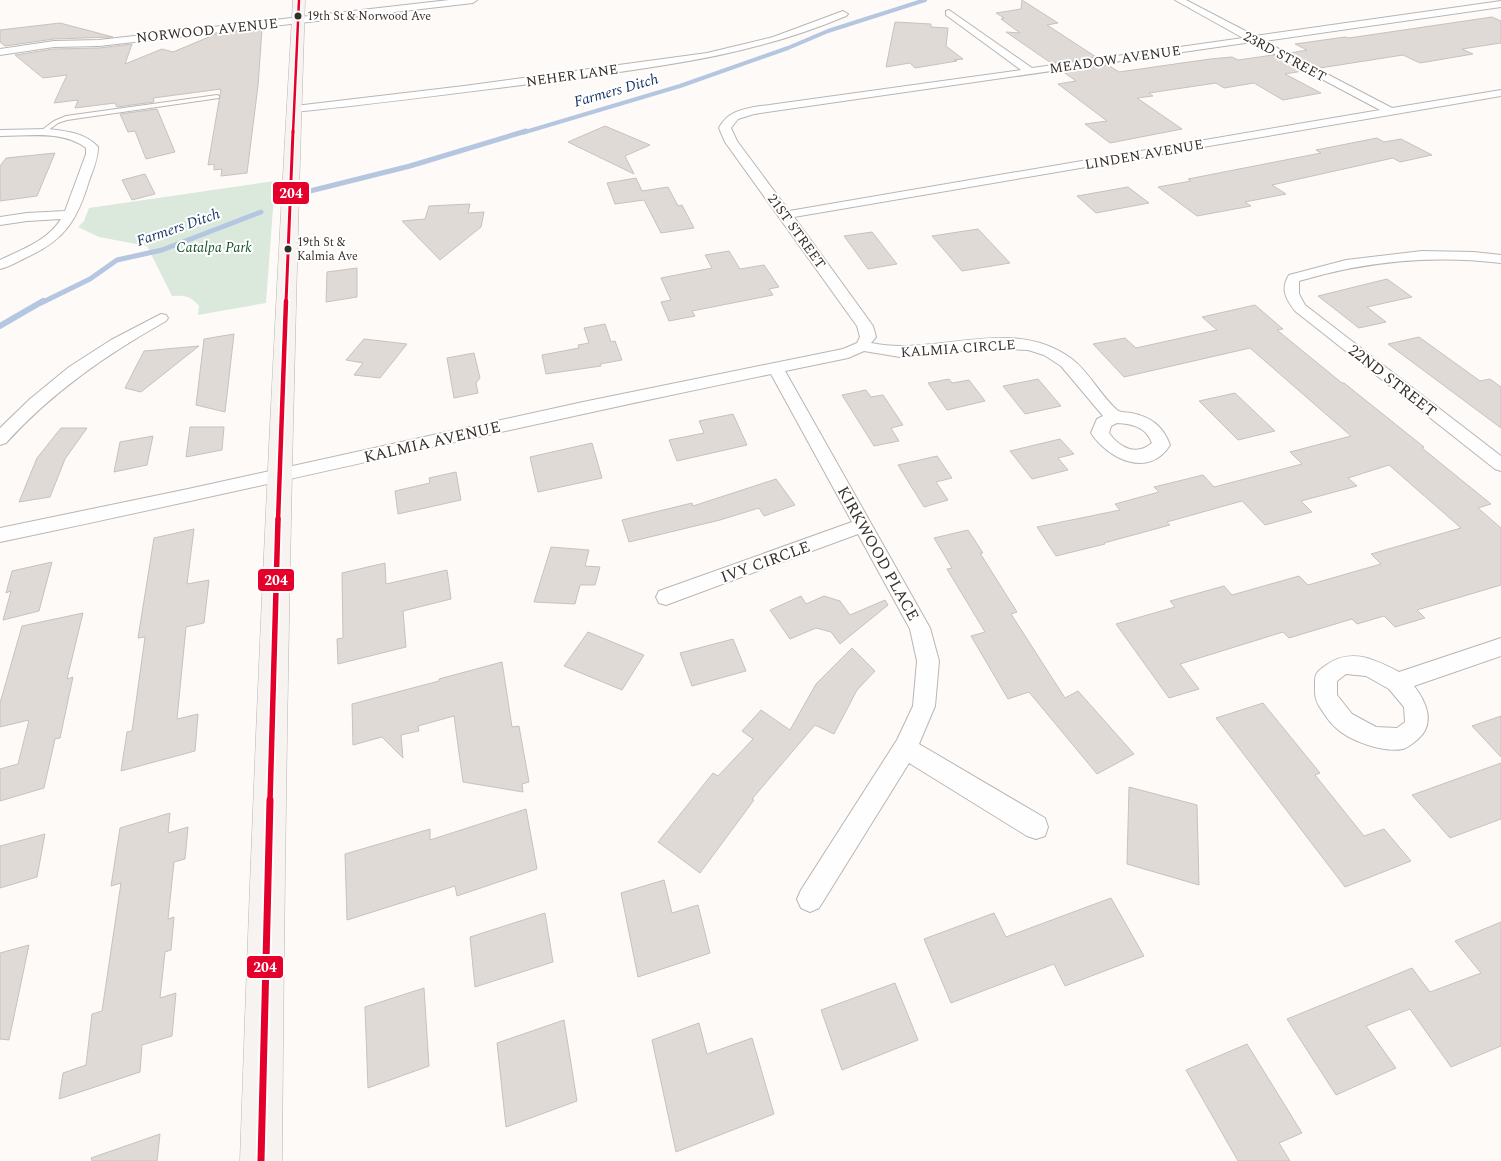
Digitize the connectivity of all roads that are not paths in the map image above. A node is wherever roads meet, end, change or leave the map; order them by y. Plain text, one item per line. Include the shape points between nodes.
1 (299, 0) edge
2 (473, 0) edge
3 (1179, 0) edge
4 (1501, 4) edge
5 (949, 13) dead end
6 (843, 14) dead end
7 (298, 20) junction
8 (1254, 40) junction
9 (0, 52) edge
10 (1030, 72) junction
11 (1501, 93) edge
12 (217, 97) dead end
13 (295, 109) junction
14 (1391, 112) junction
15 (731, 118) joint
16 (41, 133) junction
17 (0, 134) edge
18 (69, 215) junction
19 (786, 215) junction
20 (0, 221) edge
21 (1501, 258) edge
22 (0, 265) edge
23 (161, 318) dead end
24 (862, 346) junction
25 (776, 368) junction
26 (1114, 417) dead end
27 (0, 439) edge
28 (1501, 465) edge
29 (280, 475) junction
30 (863, 525) junction
31 (0, 534) edge
32 (666, 597) dead end
33 (1501, 647) edge
34 (1397, 682) dead end
35 (905, 748) junction
36 (1036, 827) dead end
37 (810, 899) dead end
38 (261, 1161) edge

1 - 7 street
2 - 7 street, NORWOOD AVENUE
3 - 8 street, 23RD STREET
4 - 8 street, MEADOW AVENUE
5 - 10 street
6 - 13 street, NEHER LANE via 822,24 740,49 686,60
7 - 9 street, NORWOOD AVENUE
7 - 13 street
8 - 10 street, MEADOW AVENUE
8 - 14 street, 23RD STREET
10 - 15 street, MEADOW AVENUE via 759,110
11 - 14 street, LINDEN AVENUE
12 - 16 lane via 66,118
13 - 29 street
14 - 19 street, LINDEN AVENUE
15 - 19 street, 21ST STREET via 725,128 730,142
16 - 17 street
16 - 18 street via 76,136 92,147
18 - 20 street
18 - 22 street via 53,238
19 - 24 street, 21ST STREET via 864,326 868,337
21 - 28 street, 22ND STREET via 1442,253 1385,256 1294,278 1290,283 1290,291 1300,308
23 - 27 street via 100,352 50,389
24 - 25 street, KALMIA AVENUE via 848,353
24 - 26 street, KALMIA CIRCLE via 900,352 1007,342 1026,344 1066,362
25 - 29 street, KALMIA AVENUE via 582,407
25 - 30 street, KIRKWOOD PLACE
29 - 31 street, KALMIA AVENUE
29 - 38 street
30 - 32 street, IVY CIRCLE
30 - 35 street, KIRKWOOD PLACE via 920,628 928,661 924,706
33 - 34 street
35 - 36 street
35 - 37 street, KIRKWOOD PLACE

